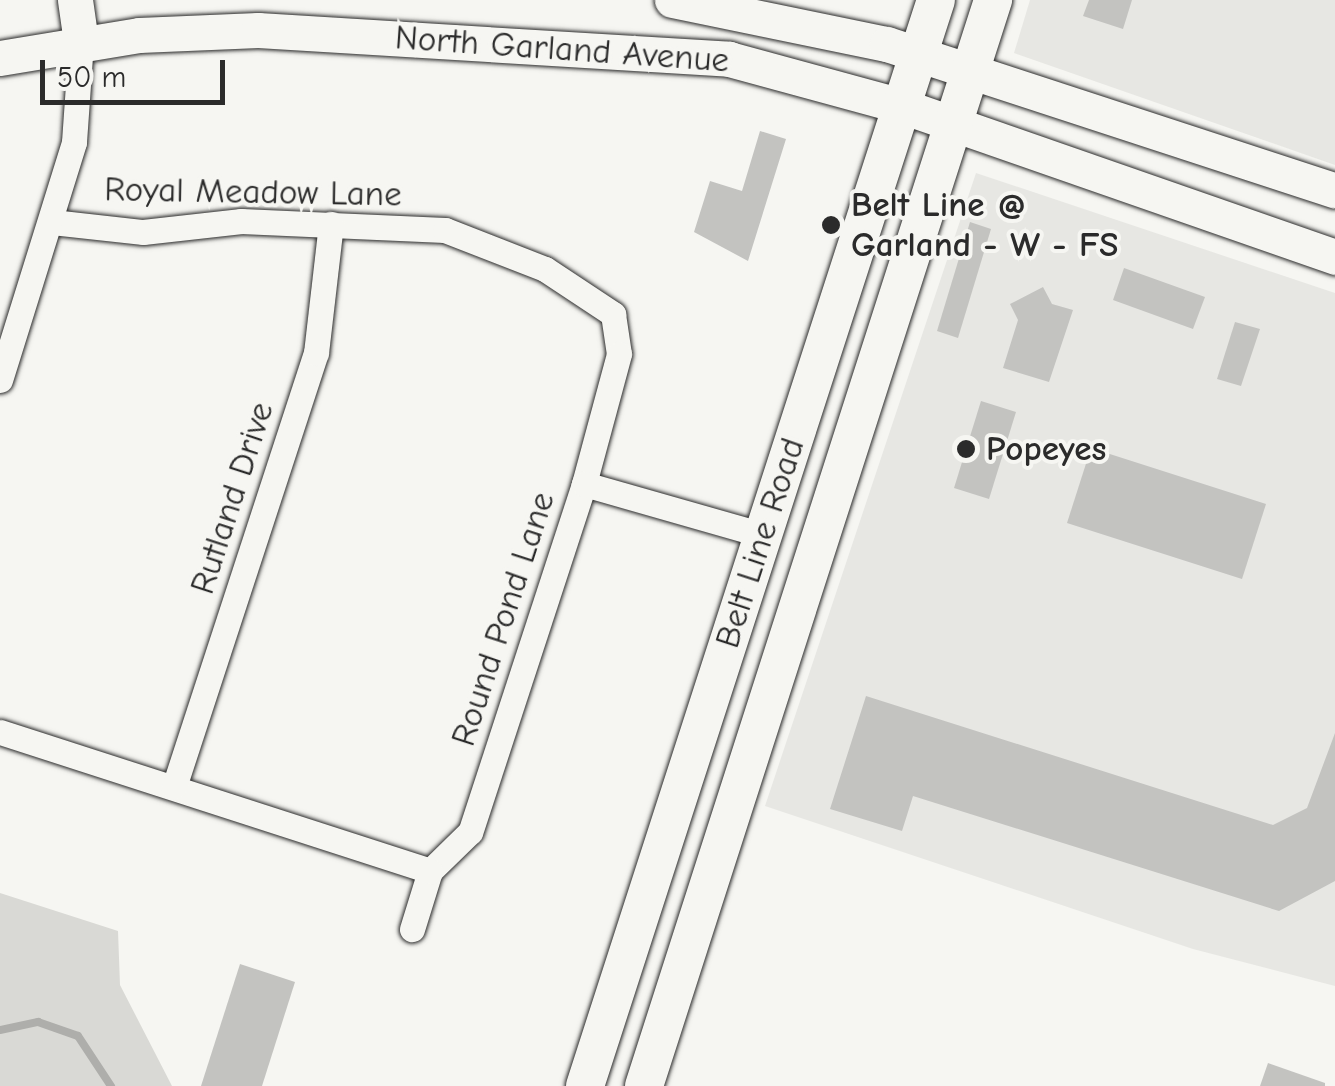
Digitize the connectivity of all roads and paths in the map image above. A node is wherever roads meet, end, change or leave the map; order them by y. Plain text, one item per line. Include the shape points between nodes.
1 (74, 0) edge
2 (672, 0) edge
3 (936, 0) edge
4 (993, 0) edge
5 (82, 42) junction
6 (918, 55) junction
7 (0, 58) edge
8 (970, 73) junction
9 (902, 106) junction
10 (954, 122) junction
11 (1335, 190) edge
12 (52, 222) junction
13 (331, 224) junction
14 (1335, 256) edge
15 (613, 314) joint
16 (0, 380) edge
17 (584, 484) junction
18 (762, 535) junction
19 (815, 552) junction
20 (0, 732) edge
21 (174, 787) junction
22 (430, 870) junction
23 (651, 882) junction
24 (703, 900) junction
25 (412, 930) dead end
26 (585, 1086) edge
27 (644, 1086) edge

1 - 5 main road
2 - 6 main road, North Garland Avenue via 824,26
3 - 6 main road, Belt Line Road
4 - 8 main road, Belt Line Road
5 - 7 main road, North Garland Avenue
5 - 9 main road, North Garland Avenue via 258,30 622,46 776,68
5 - 12 street via 74,142
6 - 8 main road, North Garland Avenue
6 - 9 main road, Belt Line Road
8 - 10 main road, Belt Line Road
8 - 11 main road, North Garland Avenue
9 - 10 main road, North Garland Avenue
9 - 18 main road, Belt Line Road
10 - 14 main road, North Garland Avenue
10 - 19 main road, Belt Line Road
12 - 13 street, Royal Meadow Lane via 143,232 240,221
12 - 16 street
13 - 15 street, Royal Meadow Lane via 445,230 545,268
13 - 21 street, Rutland Drive via 316,354
15 - 17 street, Round Pond Lane via 620,354
17 - 18 street
17 - 22 street, Round Pond Lane via 470,832
18 - 19 main road
18 - 23 main road, Belt Line Road
19 - 24 main road, Belt Line Road
20 - 21 street
21 - 22 street
22 - 25 street, Round Pond Lane
23 - 24 main road
23 - 26 main road, Belt Line Road
24 - 27 main road, Belt Line Road

